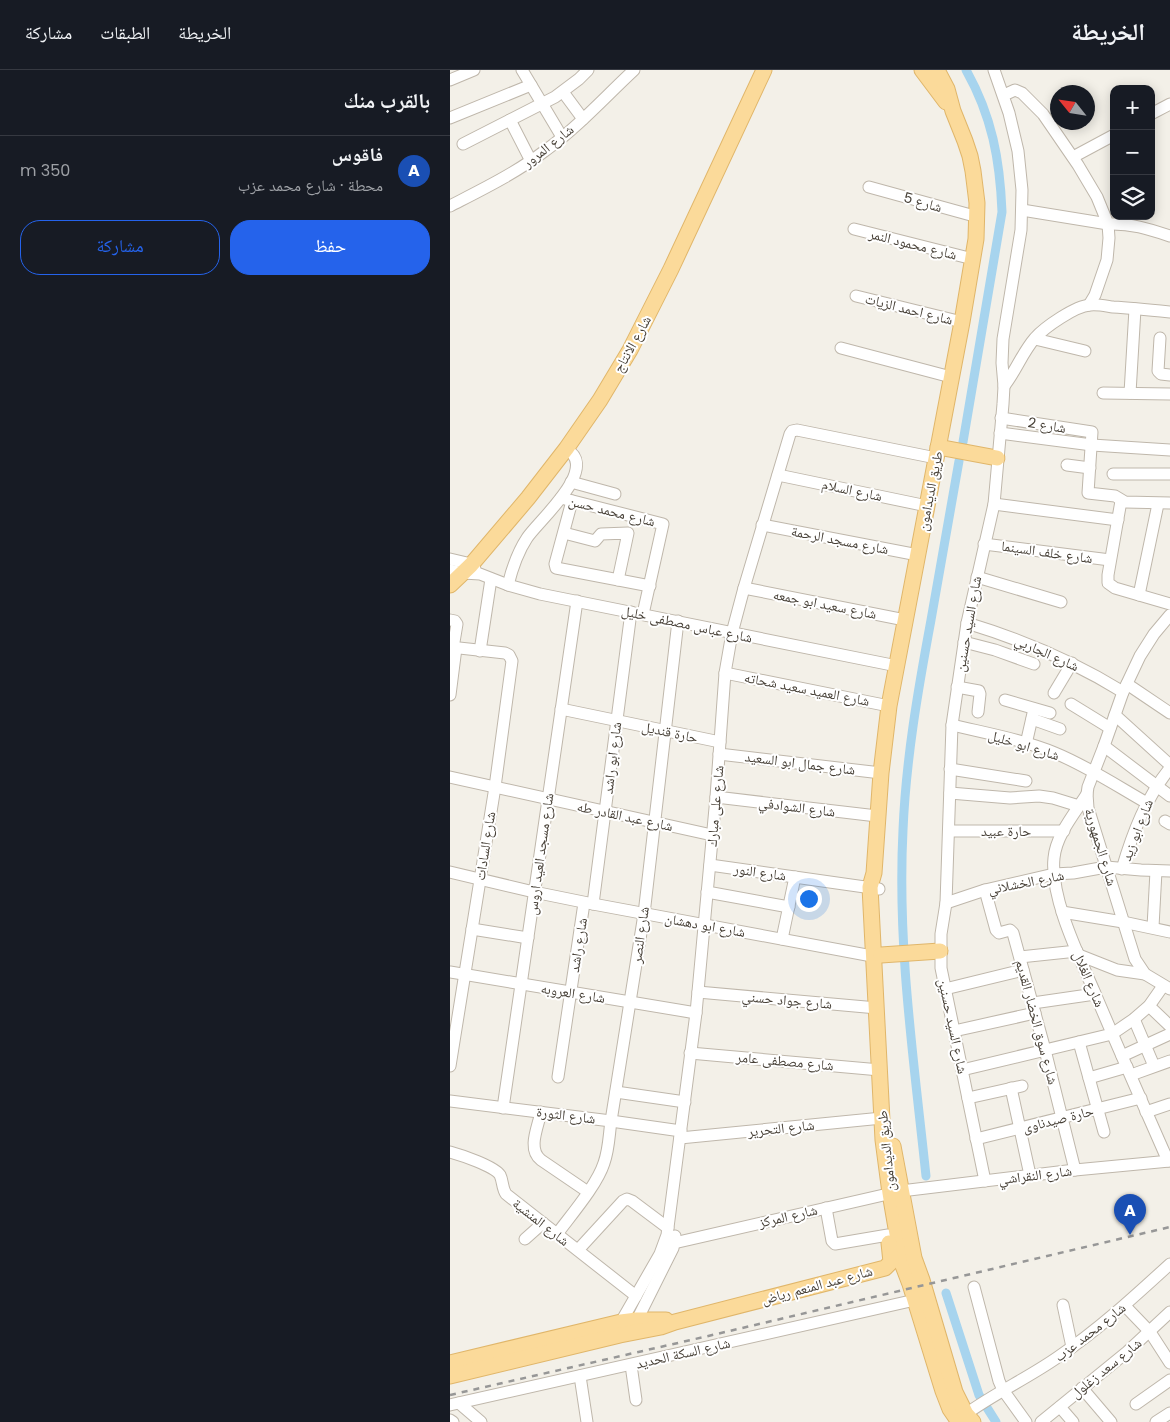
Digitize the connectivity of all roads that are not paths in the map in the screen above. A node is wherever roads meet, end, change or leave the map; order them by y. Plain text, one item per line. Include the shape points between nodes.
1 (474, 70) edge
2 (522, 70) edge
3 (588, 70) edge
4 (634, 70) edge
5 (754, 70) edge
6 (764, 70) edge
7 (922, 70) edge
8 (937, 70) edge
9 (994, 70) edge
10 (450, 80) edge
11 (531, 85) junction
12 (563, 92) junction
13 (1004, 95) junction
14 (542, 104) junction
15 (1170, 104) edge
16 (953, 111) junction
17 (1155, 112) edge
18 (450, 118) edge
19 (583, 119) junction
20 (510, 120) junction
21 (1110, 137) edge
22 (562, 138) junction
23 (463, 144) dead end
24 (1073, 157) junction
25 (531, 161) junction
26 (869, 187) dead end
27 (450, 206) edge
28 (1022, 210) junction
29 (978, 217) junction
30 (1108, 224) junction
31 (854, 229) dead end
32 (1170, 236) edge
33 (973, 259) junction
34 (668, 267) junction
35 (856, 296) dead end
36 (1089, 305) junction
37 (1135, 309) junction
38 (1170, 312) edge
39 (962, 322) junction
40 (1160, 338) dead end
41 (1035, 339) junction
42 (841, 348) dead end
43 (1085, 351) dead end
44 (1170, 375) edge
45 (951, 377) junction
46 (1004, 386) junction
47 (1103, 393) dead end
48 (1130, 393) junction
49 (1170, 394) edge
50 (1001, 418) junction
51 (1000, 433) junction
52 (1092, 445) junction
53 (566, 449) junction
54 (1170, 450) edge
55 (937, 452) junction
56 (998, 458) junction
57 (1067, 465) dead end
58 (1090, 468) junction
59 (1113, 474) dead end
60 (1170, 474) edge
61 (778, 475) junction
62 (571, 482) junction
63 (616, 494) dead end
64 (567, 500) junction
65 (1121, 501) junction
66 (1170, 503) edge
67 (994, 504) junction
68 (1158, 504) junction
69 (927, 506) junction
70 (1118, 520) junction
71 (762, 525) junction
72 (564, 533) junction
73 (984, 544) junction
74 (918, 555) junction
75 (1110, 560) junction
76 (459, 570) edge
77 (977, 577) junction
78 (491, 579) junction
79 (618, 580) junction
80 (508, 585) junction
81 (650, 586) junction
82 (744, 588) junction
83 (1139, 595) junction
84 (577, 601) junction
85 (1061, 602) dead end
86 (1170, 604) edge
87 (631, 612) junction
88 (643, 614) junction
89 (1170, 615) edge
90 (450, 620) edge
91 (906, 620) junction
92 (678, 621) junction
93 (967, 623) junction
94 (732, 633) junction
95 (964, 642) junction
96 (453, 648) edge
97 (480, 651) junction
98 (1072, 663) junction
99 (1034, 664) dead end
100 (897, 666) junction
101 (726, 673) junction
102 (957, 687) junction
103 (1125, 688) junction
104 (1054, 693) dead end
105 (450, 695) edge
106 (1005, 700) dead end
107 (1071, 704) dead end
108 (889, 706) junction
109 (561, 709) junction
110 (1169, 709) edge
111 (978, 712) dead end
112 (1050, 713) dead end
113 (1033, 714) junction
114 (1115, 715) junction
115 (617, 720) junction
116 (952, 725) junction
117 (1110, 728) junction
118 (1060, 729) dead end
119 (665, 730) junction
120 (1026, 744) junction
121 (1104, 746) junction
122 (720, 748) junction
123 (1170, 766) edge
124 (950, 769) junction
125 (1094, 772) junction
126 (881, 773) junction
127 (450, 778) edge
128 (1026, 781) dead end
129 (1156, 785) junction
130 (495, 787) junction
131 (950, 793) junction
132 (1086, 794) junction
133 (1170, 796) edge
134 (716, 797) junction
135 (548, 799) junction
136 (1146, 803) junction
137 (1080, 806) junction
138 (605, 811) junction
139 (877, 816) junction
140 (654, 822) junction
141 (949, 831) junction
142 (1064, 831) junction
143 (712, 835) junction
144 (710, 865) junction
145 (1106, 867) junction
146 (1122, 868) junction
147 (1166, 869) edge
148 (450, 872) edge
149 (1054, 874) junction
150 (795, 877) junction
151 (480, 879) junction
152 (874, 883) junction
153 (985, 890) junction
154 (534, 892) junction
155 (707, 892) junction
156 (946, 903) junction
157 (589, 904) junction
158 (788, 907) junction
159 (1062, 912) junction
160 (644, 914) junction
161 (1123, 922) junction
162 (704, 925) junction
163 (1153, 927) junction
164 (472, 929) junction
165 (1170, 932) edge
166 (528, 938) junction
167 (782, 939) junction
168 (940, 950) junction
169 (1078, 953) junction
170 (881, 955) junction
171 (1020, 957) junction
172 (1024, 970) junction
173 (450, 972) edge
174 (1145, 974) junction
175 (464, 975) junction
176 (521, 984) junction
177 (1167, 988) edge
178 (945, 989) junction
179 (571, 992) junction
180 (698, 992) junction
181 (1095, 994) junction
182 (630, 1002) junction
183 (1149, 1006) junction
184 (877, 1008) junction
185 (1034, 1008) junction
186 (696, 1013) junction
187 (1134, 1019) junction
188 (1170, 1026) edge
189 (954, 1030) junction
190 (1112, 1034) junction
191 (1170, 1034) edge
192 (1080, 1042) junction
193 (1145, 1046) junction
194 (1045, 1050) junction
195 (690, 1052) junction
196 (1170, 1062) edge
197 (450, 1065) edge
198 (1127, 1066) junction
199 (1154, 1066) junction
200 (880, 1070) junction
201 (962, 1070) junction
202 (558, 1077) dead end
203 (1089, 1078) junction
204 (616, 1092) junction
205 (968, 1098) junction
206 (1141, 1098) junction
207 (450, 1101) edge
208 (685, 1102) junction
209 (1170, 1104) edge
210 (503, 1108) junction
211 (1098, 1109) junction
212 (541, 1112) junction
213 (1146, 1112) junction
214 (882, 1118) junction
215 (1061, 1118) junction
216 (611, 1121) junction
217 (1020, 1128) junction
218 (1104, 1132) dead end
219 (681, 1135) junction
220 (976, 1139) junction
221 (888, 1140) junction
222 (450, 1152) edge
223 (1169, 1161) edge
224 (1075, 1170) junction
225 (1030, 1175) junction
226 (985, 1181) junction
227 (588, 1192) junction
228 (891, 1193) junction
229 (673, 1194) junction
230 (826, 1208) junction
231 (543, 1223) junction
232 (668, 1228) junction
233 (558, 1234) junction
234 (888, 1234) junction
235 (524, 1239) dead end
236 (674, 1242) junction
237 (578, 1250) junction
238 (1170, 1264) edge
239 (974, 1287) dead end
240 (636, 1296) junction
241 (916, 1300) junction
242 (1063, 1305) dead end
243 (1125, 1306) junction
244 (1170, 1312) edge
245 (637, 1326) junction
246 (621, 1329) junction
247 (1150, 1332) junction
248 (1072, 1347) junction
249 (937, 1351) junction
250 (450, 1362) edge
251 (1170, 1363) edge
252 (631, 1364) junction
253 (468, 1365) junction
254 (450, 1376) edge
255 (580, 1376) junction
256 (1170, 1380) edge
257 (1082, 1388) junction
258 (1000, 1392) junction
259 (636, 1400) dead end
260 (454, 1404) edge
261 (1136, 1404) dead end
262 (1060, 1407) junction
263 (1170, 1413) edge
264 (965, 1418) edge
265 (481, 1422) edge
266 (587, 1422) edge
267 (1026, 1422) edge
268 (1041, 1422) edge
269 (1073, 1422) edge
270 (1111, 1422) edge
271 (1156, 1422) edge

1 - 10 street
2 - 11 street
3 - 12 street
4 - 19 street, شارع المرور
5 - 34 main road, شارع الانتاج
6 - 34 main road, شارع الانتاج
7 - 16 main road, طريق الديدامون
8 - 16 main road, طريق الديدامون
9 - 13 street, شارع السيد حسنين
11 - 14 street
11 - 18 street
12 - 14 street
12 - 19 street
13 - 24 street via 1015,90 1030,100
13 - 28 street, شارع السيد حسنين via 1018,151
14 - 20 street
14 - 22 street
15 - 17 street
16 - 29 main road, طريق الديدامون via 970,156
19 - 22 street, شارع المرور
20 - 23 street
20 - 25 street
21 - 24 street
22 - 25 street, شارع المرور
24 - 30 street
25 - 27 street, شارع المرور
26 - 29 street, شارع 5
28 - 30 street
28 - 46 street, شارع السيد حسنين via 1019,249 1003,339
29 - 33 main road, طريق الديدامون
30 - 32 street via 1133,225
30 - 36 street via 1107,260
31 - 33 street, شارع محمود النمر
33 - 39 main road, طريق الديدامون
34 - 53 main road, شارع الانتاج via 630,350
34 - 76 main road, شارع الانتاج via 586,404 522,492
35 - 39 street, شارع احمد الزيات
36 - 37 street
36 - 41 street via 1061,318
37 - 38 street
37 - 48 street
39 - 45 main road, طريق الديدامون
40 - 44 street via 1158,371
41 - 43 street
41 - 46 street
42 - 45 street
45 - 55 main road, طريق الديدامون
46 - 50 street, شارع السيد حسنين
47 - 48 street
48 - 49 street
50 - 51 street, شارع السيد حسنين
50 - 52 street, شارع 2 via 1092,432
51 - 52 street
51 - 56 street, شارع السيد حسنين
52 - 54 street
52 - 58 street
53 - 62 street via 576,462
53 - 76 main road, شارع الانتاج via 528,498
55 - 56 main road
55 - 61 street, شارع على مبارك via 797,430 790,434
55 - 69 main road, طريق الديدامون
56 - 67 street, شارع السيد حسنين
57 - 58 street
58 - 65 street via 1088,493 1115,496
59 - 60 street
61 - 69 street, شارع السلام
61 - 71 street, شارع على مبارك
62 - 63 street
62 - 64 street
64 - 72 street
64 - 80 street via 526,540 516,558
64 - 81 street, شارع محمد حسن via 663,524
65 - 68 street
65 - 70 street
66 - 68 street
67 - 70 street
67 - 73 street, شارع السيد حسنين
68 - 83 street
69 - 74 main road, طريق الديدامون
70 - 75 street
71 - 74 street, شارع مسجد الرحمة
71 - 82 street, شارع على مبارك
72 - 79 street via 556,568
72 - 79 street via 595,540 601,534 628,533
73 - 75 street, شارع خلف السينما
73 - 77 street, شارع السيد حسنين
74 - 91 main road, طريق الديدامون
75 - 83 street via 1107,579 1111,586
76 - 78 street, شارع عباس مصطفى خليل
77 - 85 street
77 - 93 street, شارع السيد حسنين
78 - 80 street, شارع عباس مصطفى خليل
78 - 97 street
79 - 81 street
80 - 84 street, شارع عباس مصطفى خليل
81 - 88 street
82 - 91 street, شارع سعيد ابو جمعه
82 - 94 street, شارع على مبارك
83 - 86 street
84 - 87 street, شارع عباس مصطفى خليل
84 - 109 street, شارع مسجد العيد اروس
87 - 88 street, شارع عباس مصطفى خليل
87 - 115 street, شارع ابو راشد
88 - 92 street, شارع عباس مصطفى خليل
89 - 103 street, شارع الجمهورية via 1144,650
90 - 96 street via 457,624
91 - 100 main road, طريق الديدامون
92 - 94 street, شارع عباس مصطفى خليل
92 - 119 street, شارع النصر
93 - 95 street, شارع السيد حسنين
93 - 98 street, شارع الجاربي via 1019,640
94 - 100 street, شارع عباس مصطفى خليل
94 - 101 street, شارع على مبارك
95 - 99 street
95 - 102 street, شارع السيد حسنين
96 - 97 street, شارع السادات
96 - 105 street
97 - 130 street, شارع السادات via 507,654 512,661
98 - 103 street, شارع الجاربي
98 - 104 street
100 - 108 main road, طريق الديدامون
101 - 108 street, شارع العميد سعيد شحاته
101 - 122 street, شارع على مبارك
102 - 111 street via 979,691
102 - 116 street, شارع السيد حسنين
103 - 110 street, شارع الجاربي
103 - 114 street, شارع الجمهورية
106 - 113 street
107 - 117 street
108 - 126 main road, طريق الديدامون
109 - 115 street, حارة قنديل
109 - 135 street, شارع مسجد العيد اروس
112 - 113 street
113 - 118 street
113 - 120 street
114 - 117 street, شارع الجمهورية
114 - 123 street
115 - 119 street, حارة قنديل
115 - 138 street, شارع ابو راشد
116 - 120 street, شارع ابو خليل
116 - 124 street, شارع السيد حسنين
117 - 121 street, شارع الجمهورية
119 - 122 street, حارة قنديل
119 - 140 street, شارع النصر
120 - 125 street, شارع ابو خليل via 1058,754
121 - 125 street, شارع الجمهورية
121 - 129 street
122 - 126 street, شارع جمال ابو السعيد
122 - 134 street, شارع على مبارك
123 - 129 street, شارع ابو زيد
124 - 128 street
124 - 131 street, شارع السيد حسنين
125 - 132 street, شارع الجمهورية
125 - 136 street, شارع ابو خليل
126 - 139 main road, طريق الديدامون
127 - 130 street, شارع عبد القادر طه
129 - 133 street
129 - 136 street, شارع ابو زيد
130 - 135 street, شارع عبد القادر طه
130 - 151 street, شارع السادات
131 - 137 street via 1010,798 1039,796
131 - 141 street, شارع السيد حسنين
132 - 137 street, شارع الغلال
132 - 145 street, شارع الجمهورية
134 - 139 street, شارع الشوادفي
134 - 143 street, شارع على مبارك
135 - 138 street, شارع عبد القادر طه
135 - 154 street, شارع مسجد العيد اروس
136 - 146 street, شارع ابو زيد
137 - 142 street, شارع الغلال
138 - 140 street, شارع عبد القادر طه
138 - 157 street, شارع ابو راشد
139 - 152 main road, طريق الديدامون
140 - 143 street, شارع عبد القادر طه
140 - 160 street, شارع النصر
141 - 142 street, حارة عبيد
141 - 156 street, شارع السيد حسنين
142 - 149 street, شارع الغلال via 1055,851
143 - 144 street, شارع على مبارك
144 - 150 street, شارع النور
144 - 155 street, شارع على مبارك
145 - 146 street, شارع الخشلاني
145 - 149 street, شارع الخشلاني
145 - 161 street, شارع الجمهورية
146 - 147 street, شارع الخشلاني
147 - 163 street
148 - 151 street, شارع ابو دهشان
149 - 153 street, شارع الخشلاني
149 - 159 street, شارع الغلال
150 - 152 street, شارع النور
150 - 158 street
151 - 154 street, شارع ابو دهشان
151 - 164 street, شارع السادات
152 - 170 main road, طريق الديدامون
153 - 156 street, شارع الخشلاني
153 - 171 street, شارع سوق الخضار القديم via 996,930 1012,932
154 - 157 street, شارع ابو دهشان
154 - 166 street, شارع مسجد العيد اروس
155 - 158 street
155 - 162 street, شارع على مبارك
156 - 168 street, شارع السيد حسنين
157 - 160 street, شارع ابو دهشان
157 - 179 street, شارع راشد
158 - 167 street
159 - 161 street
159 - 169 street, شارع الغلال
160 - 162 street, شارع ابو دهشان
160 - 182 street, شارع النصر
161 - 163 street
161 - 174 street, شارع الجمهورية via 1135,959
162 - 167 street, شارع ابو دهشان
162 - 180 street, شارع على مبارك
163 - 165 street
164 - 166 street
164 - 175 street, شارع السادات
166 - 176 street, شارع مسجد العيد اروس
167 - 170 street, شارع ابو دهشان
168 - 170 main road
168 - 178 street, شارع السيد حسنين
169 - 171 street
169 - 174 street via 1117,970
169 - 181 street, شارع الغلال
170 - 184 main road, طريق الديدامون
170 - 221 main road, طريق الديدامون via 886,1007
171 - 172 street, شارع سوق الخضار القديم
172 - 178 street
172 - 185 street, شارع سوق الخضار القديم
173 - 175 street, شارع العروبه
174 - 177 street, شارع الجمهورية
175 - 176 street, شارع العروبه
175 - 197 street, شارع السادات
176 - 179 street, شارع العروبه
176 - 210 street, شارع مسجد العيد اروس
177 - 183 street
178 - 189 street, شارع السيد حسنين
179 - 182 street, شارع العروبه
179 - 202 street, شارع راشد
180 - 184 street, شارع جواد حسني
180 - 186 street, شارع على مبارك
181 - 185 street
181 - 190 street, شارع الغلال
182 - 186 street, شارع العروبه
182 - 204 street, شارع النصر
183 - 187 street
183 - 188 street
184 - 200 main road, طريق الديدامون
185 - 189 street
185 - 194 street, شارع سوق الخضار القديم
186 - 195 street, شارع على مبارك
187 - 190 street
187 - 193 street
189 - 201 street, شارع السيد حسنين
190 - 192 street
190 - 198 street, شارع الغلال
191 - 193 street
192 - 194 street
192 - 203 street
193 - 198 street
193 - 199 street
194 - 201 street
194 - 215 street, شارع سوق الخضار القديم
195 - 200 street, شارع مصطفى عامر
195 - 208 street, شارع على مبارك
196 - 199 street
198 - 199 street
198 - 203 street
198 - 206 street, شارع الغلال
200 - 214 main road, طريق الديدامون
201 - 205 street, شارع السيد حسنين
203 - 211 street
204 - 208 street
204 - 216 street, شارع النصر
205 - 217 street via 1017,1087
205 - 220 street, شارع السيد حسنين
206 - 211 street, حارة صيدناوى
206 - 213 street, شارع الغلال
207 - 210 street, شارع الثورة
208 - 219 street, شارع على مبارك
209 - 213 street
210 - 212 street, شارع الثورة
211 - 215 street, حارة صيدناوى
211 - 218 street
212 - 216 street, شارع الثورة
212 - 227 street via 535,1154
213 - 223 street, شارع الغلال
214 - 219 street, شارع التحرير
214 - 221 main road, طريق الديدامون
215 - 217 street, حارة صيدناوى
215 - 224 street, شارع سوق الخضار القديم
216 - 219 street, شارع الثورة
216 - 227 street, شارع النصر via 603,1166
217 - 220 street, حارة صيدناوى
217 - 225 street
219 - 229 street, شارع على مبارك
220 - 226 street, شارع السيد حسنين
221 - 228 main road, طريق الديدامون
222 - 231 street, شارع المنشية via 497,1172 506,1194
223 - 224 street, شارع النقراشي
224 - 225 street, شارع النقراشي
225 - 226 street, شارع النقراشي
226 - 228 street, شارع النقراشي
227 - 233 street, شارع النصر
228 - 230 street, شارع المركز
228 - 234 main road, شارع عبد المنعم رياض
228 - 241 main road, طريق الديدامون via 900,1256
228 - 249 main road, طريق الديدامون via 922,1280
229 - 232 street
229 - 236 street
230 - 234 street via 835,1244
230 - 236 street, شارع المركز
231 - 233 street, شارع المنشية
231 - 235 street
232 - 237 street via 627,1199
232 - 240 street via 666,1241
233 - 237 street, شارع المنشية
234 - 245 main road, شارع عبد المنعم رياض via 891,1259 884,1268 675,1322 663,1320
236 - 245 street
237 - 240 street, شارع المنشية
238 - 243 street, شارع محمد عزب
239 - 258 street
240 - 246 street
241 - 249 main road, طريق الديدامون
241 - 252 street, شارع السكة الحديد
242 - 248 street
243 - 247 street
243 - 248 street, شارع محمد عزب
244 - 247 street, شارع سعد زغلول
245 - 246 main road, شارع عبد المنعم رياض
246 - 253 main road, شارع عبد المنعم رياض
247 - 251 street
247 - 257 street, شارع سعد زغلول
248 - 258 street, شارع محمد عزب
249 - 264 main road, طريق الديدامون via 943,1391 950,1409
250 - 253 main road, شارع عبد المنعم رياض
252 - 255 street, شارع السكة الحديد
252 - 259 street
253 - 254 main road, شارع عبد المنعم رياض
255 - 260 street, شارع السكة الحديد
255 - 266 street
256 - 261 street
257 - 262 street, شارع سعد زغلول
257 - 270 street
258 - 264 street, شارع محمد عزب
258 - 267 street
260 - 265 street
262 - 268 street, شارع سعد زغلول
262 - 269 street
263 - 271 street

